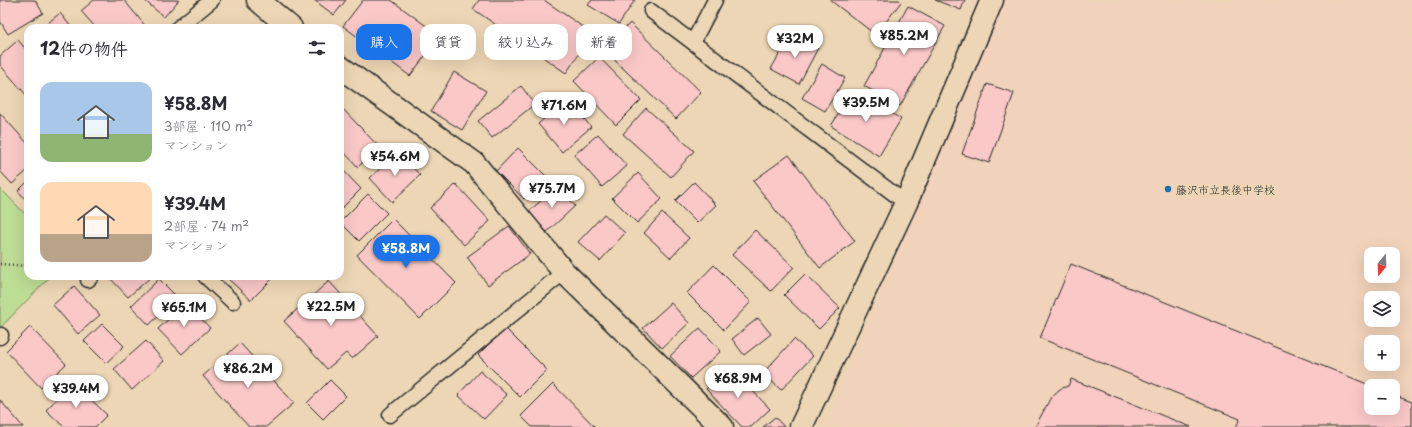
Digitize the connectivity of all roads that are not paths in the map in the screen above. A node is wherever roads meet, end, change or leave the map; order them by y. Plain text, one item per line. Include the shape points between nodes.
1 (212, 0) edge
2 (258, 0) edge
3 (715, 0) edge
4 (992, 0) edge
5 (651, 11) dead end
6 (183, 24) edge
7 (286, 24) edge
8 (693, 42) junction
9 (344, 70) edge
10 (906, 202) junction
11 (564, 272) junction
12 (209, 280) edge
13 (233, 302) dead end
14 (390, 415) dead end
15 (722, 427) edge
16 (801, 427) edge

1 - 6 lane
2 - 7 street
3 - 8 lane
4 - 10 street
5 - 8 lane
8 - 10 lane
9 - 11 street via 474,163
10 - 16 street
11 - 14 lane
11 - 15 street
12 - 13 lane

